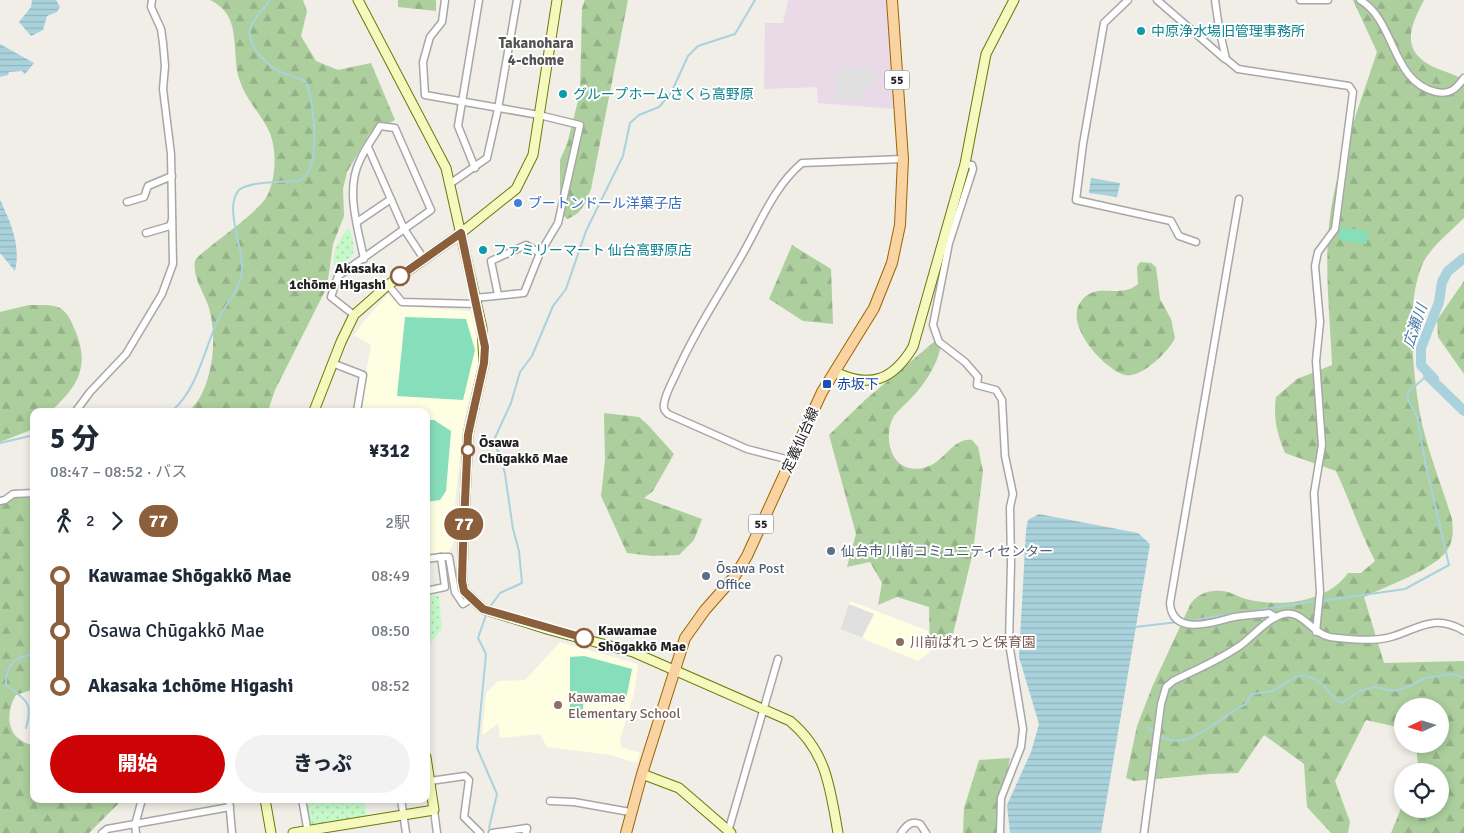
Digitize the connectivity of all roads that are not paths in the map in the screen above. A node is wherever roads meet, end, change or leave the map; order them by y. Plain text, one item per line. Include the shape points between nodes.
1 (152, 0) edge
2 (358, 0) edge
3 (446, 0) edge
4 (479, 0) edge
5 (517, 0) edge
6 (557, 0) edge
7 (892, 0) edge
8 (1014, 0) edge
9 (1128, 0) edge
10 (1157, 0) edge
11 (1215, 0) edge
12 (1300, 0) edge
13 (1328, 0) edge
14 (1360, 0) edge
15 (1226, 59) junction
16 (1464, 78) edge
17 (462, 102) junction
18 (498, 109) junction
19 (539, 115) junction
20 (368, 148) junction
21 (902, 159) junction
22 (964, 164) junction
23 (475, 168) junction
24 (172, 176) junction
25 (451, 183) junction
26 (391, 199) junction
27 (1239, 199) dead end
28 (127, 202) dead end
29 (173, 217) junction
30 (357, 222) junction
31 (404, 228) junction
32 (146, 233) dead end
33 (461, 233) junction
34 (1196, 242) dead end
35 (540, 253) junction
36 (364, 259) junction
37 (424, 259) junction
38 (388, 285) junction
39 (498, 296) junction
40 (476, 301) junction
41 (354, 315) junction
42 (332, 363) junction
43 (835, 372) junction
44 (78, 408) edge
45 (315, 408) edge
46 (358, 408) edge
47 (790, 460) junction
48 (30, 493) edge
49 (0, 501) edge
50 (441, 557) junction
51 (430, 558) edge
52 (430, 590) edge
53 (470, 599) junction
54 (1276, 617) junction
55 (1464, 631) edge
56 (1316, 632) junction
57 (778, 659) dead end
58 (675, 668) junction
59 (764, 708) junction
60 (642, 774) junction
61 (430, 781) joint
62 (550, 801) dead end
63 (141, 803) edge
64 (230, 803) edge
65 (266, 803) edge
66 (303, 803) edge
67 (402, 803) edge
68 (230, 807) junction
69 (434, 810) junction
70 (630, 812) junction
71 (404, 815) junction
72 (135, 825) junction
73 (308, 832) edge
74 (729, 832) edge
75 (102, 833) edge
76 (136, 833) edge
77 (232, 833) edge
78 (270, 833) edge
79 (293, 833) edge
80 (406, 833) edge
81 (437, 833) edge
82 (480, 833) edge
83 (492, 833) edge
84 (526, 833) edge
85 (626, 833) edge
86 (838, 833) edge
87 (901, 833) edge
88 (926, 833) edge
89 (1000, 833) edge
90 (1144, 833) edge

1 - 24 street via 151,7 161,29 163,43 163,89
2 - 25 street
3 - 17 street via 442,22 430,37 423,62 425,95
4 - 17 street
5 - 18 street
6 - 19 street
7 - 21 main road, 定義仙台線 / 55
8 - 22 street via 986,54
9 - 34 street via 1104,23 1076,200 1171,221 1179,236
10 - 15 street
11 - 15 street
12 - 13 street
14 - 16 street via 1376,16 1409,76 1418,85 1445,93 1454,90
15 - 56 street via 1238,69 1349,86 1353,92 1335,229 1318,252 1315,266 1320,322 1316,362 1322,445 1314,493
17 - 18 street
17 - 23 street via 458,126
18 - 19 street
18 - 23 street via 487,158
19 - 33 street via 533,156 516,189
19 - 35 street via 580,125 564,206
20 - 26 street
20 - 30 street via 355,174 353,191
20 - 31 street via 380,126 395,128 431,210
21 - 43 main road, 定義仙台線 / 55 via 900,225 892,263 874,308
21 - 47 street via 802,163 794,170 772,200 759,228 699,327 668,392 664,410 668,414 747,449
22 - 43 street via 919,326 904,362 880,379 853,380
22 - 89 street via 973,169 947,252 933,325 939,342 965,362 978,377 978,385 996,390 1002,400 1004,456 1013,494 1010,507 1009,643 1022,729 1021,747 1001,798
23 - 25 street
24 - 28 street via 148,186 144,197
24 - 29 street
25 - 33 street
26 - 30 street
26 - 31 street
27 - 54 street via 1170,611 1177,620 1191,625 1269,613
29 - 32 street via 170,226
29 - 44 street via 173,264 162,294 126,354
30 - 36 street
31 - 36 street
31 - 37 street
33 - 37 street
33 - 40 street
35 - 39 street via 524,293
35 - 39 street via 526,245 491,261
36 - 41 street via 338,276 331,297
37 - 38 street
38 - 40 street via 402,302
38 - 41 street
39 - 40 street
40 - 53 street via 485,347 468,435 462,581
41 - 42 street
42 - 45 street
42 - 46 street via 363,375
43 - 47 main road, 定義仙台線 / 55
47 - 58 main road, 定義仙台線 / 55 via 747,556 735,576 687,633
48 - 49 street via 13,494
50 - 51 street
50 - 52 street via 445,587
50 - 53 street via 450,557 458,598 463,604
53 - 58 street via 483,609 618,647
54 - 56 street via 1296,614
54 - 90 street via 1240,646 1166,687 1159,713
55 - 56 street via 1440,624 1417,626 1390,637 1378,638 1332,637
57 - 59 street
58 - 59 street
58 - 60 main road, 定義仙台線 / 55
59 - 74 street
59 - 86 street via 790,721 815,746 830,788
60 - 70 main road, 定義仙台線 / 55
60 - 74 street via 678,788
61 - 69 street
61 - 82 street via 465,776 469,780 464,817
62 - 70 street
63 - 72 street
64 - 68 street
65 - 78 street
66 - 73 street
67 - 71 street
68 - 72 street
68 - 77 street
69 - 71 street
69 - 81 street
70 - 85 main road, 定義仙台線 / 55
71 - 73 street
71 - 80 street
72 - 75 street via 107,829
72 - 76 street
73 - 79 street
83 - 84 street via 527,828
87 - 88 street via 915,822

